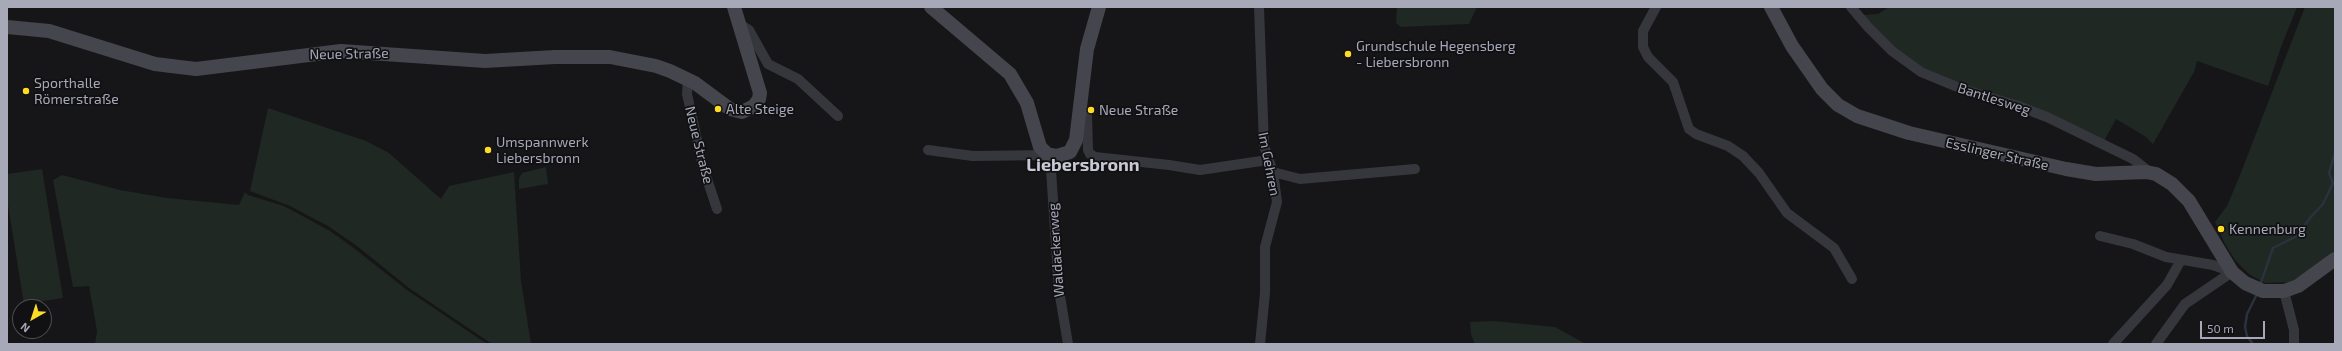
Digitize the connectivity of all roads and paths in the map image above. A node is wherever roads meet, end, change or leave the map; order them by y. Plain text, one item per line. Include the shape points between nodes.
1 (734, 7) edge
2 (931, 7) edge
3 (1099, 7) edge
4 (1259, 7) edge
5 (1656, 7) edge
6 (1771, 7) edge
7 (1851, 7) edge
8 (738, 23) junction
9 (9, 28) edge
10 (688, 80) junction
11 (1079, 106) junction
12 (838, 116) dead end
13 (928, 150) dead end
14 (1050, 155) junction
15 (1268, 160) junction
16 (1415, 169) dead end
17 (1273, 172) junction
18 (2151, 173) junction
19 (717, 209) dead end
20 (2100, 236) dead end
21 (2335, 259) edge
22 (2181, 260) junction
23 (2232, 272) junction
24 (1852, 279) dead end
25 (2284, 291) junction
26 (1068, 344) edge
27 (1260, 344) edge
28 (2114, 344) edge
29 (2156, 344) edge
30 (2294, 344) edge

1 - 8 street, Neue Straße
2 - 14 street via 1010,74 1027,104 1040,147
3 - 11 street via 1090,38
4 - 15 street, Im Gehren via 1262,123
5 - 24 street via 1643,31 1643,47 1648,57 1673,82 1689,129 1728,146 1743,156 1759,173 1787,213 1834,248
6 - 18 street, Esslinger Straße via 1792,46 1822,89 1834,102 1857,116 1909,133 2070,170 2096,174
7 - 18 street, Bantlesweg via 1892,51 1921,72 1962,89 2047,117 2133,159
8 - 10 street, Neue Straße via 758,85 759,96 754,106 745,112 734,111
8 - 12 street via 749,30 768,64 798,79
9 - 10 street, Neue Straße via 49,31 146,62 175,68 219,67 341,51 485,61 598,56 656,66
10 - 19 street, Neue Straße via 687,94 703,167
11 - 14 street via 1074,146 1065,154
11 - 15 street via 1087,113 1088,150 1095,157 1200,170
13 - 14 street via 973,156
14 - 26 street, Waldackerweg via 1059,290
15 - 17 street, Im Gehren
16 - 17 street via 1300,179
17 - 27 street, Im Gehren via 1276,205 1265,247 1265,293
18 - 23 street, Esslinger Straße via 2166,180 2189,201
20 - 22 street
21 - 25 street via 2305,283
22 - 23 street via 2213,265
22 - 28 street via 2167,285
23 - 25 street, Esslinger Straße via 2245,283 2263,291
23 - 29 street via 2185,304
25 - 30 street via 2294,330

